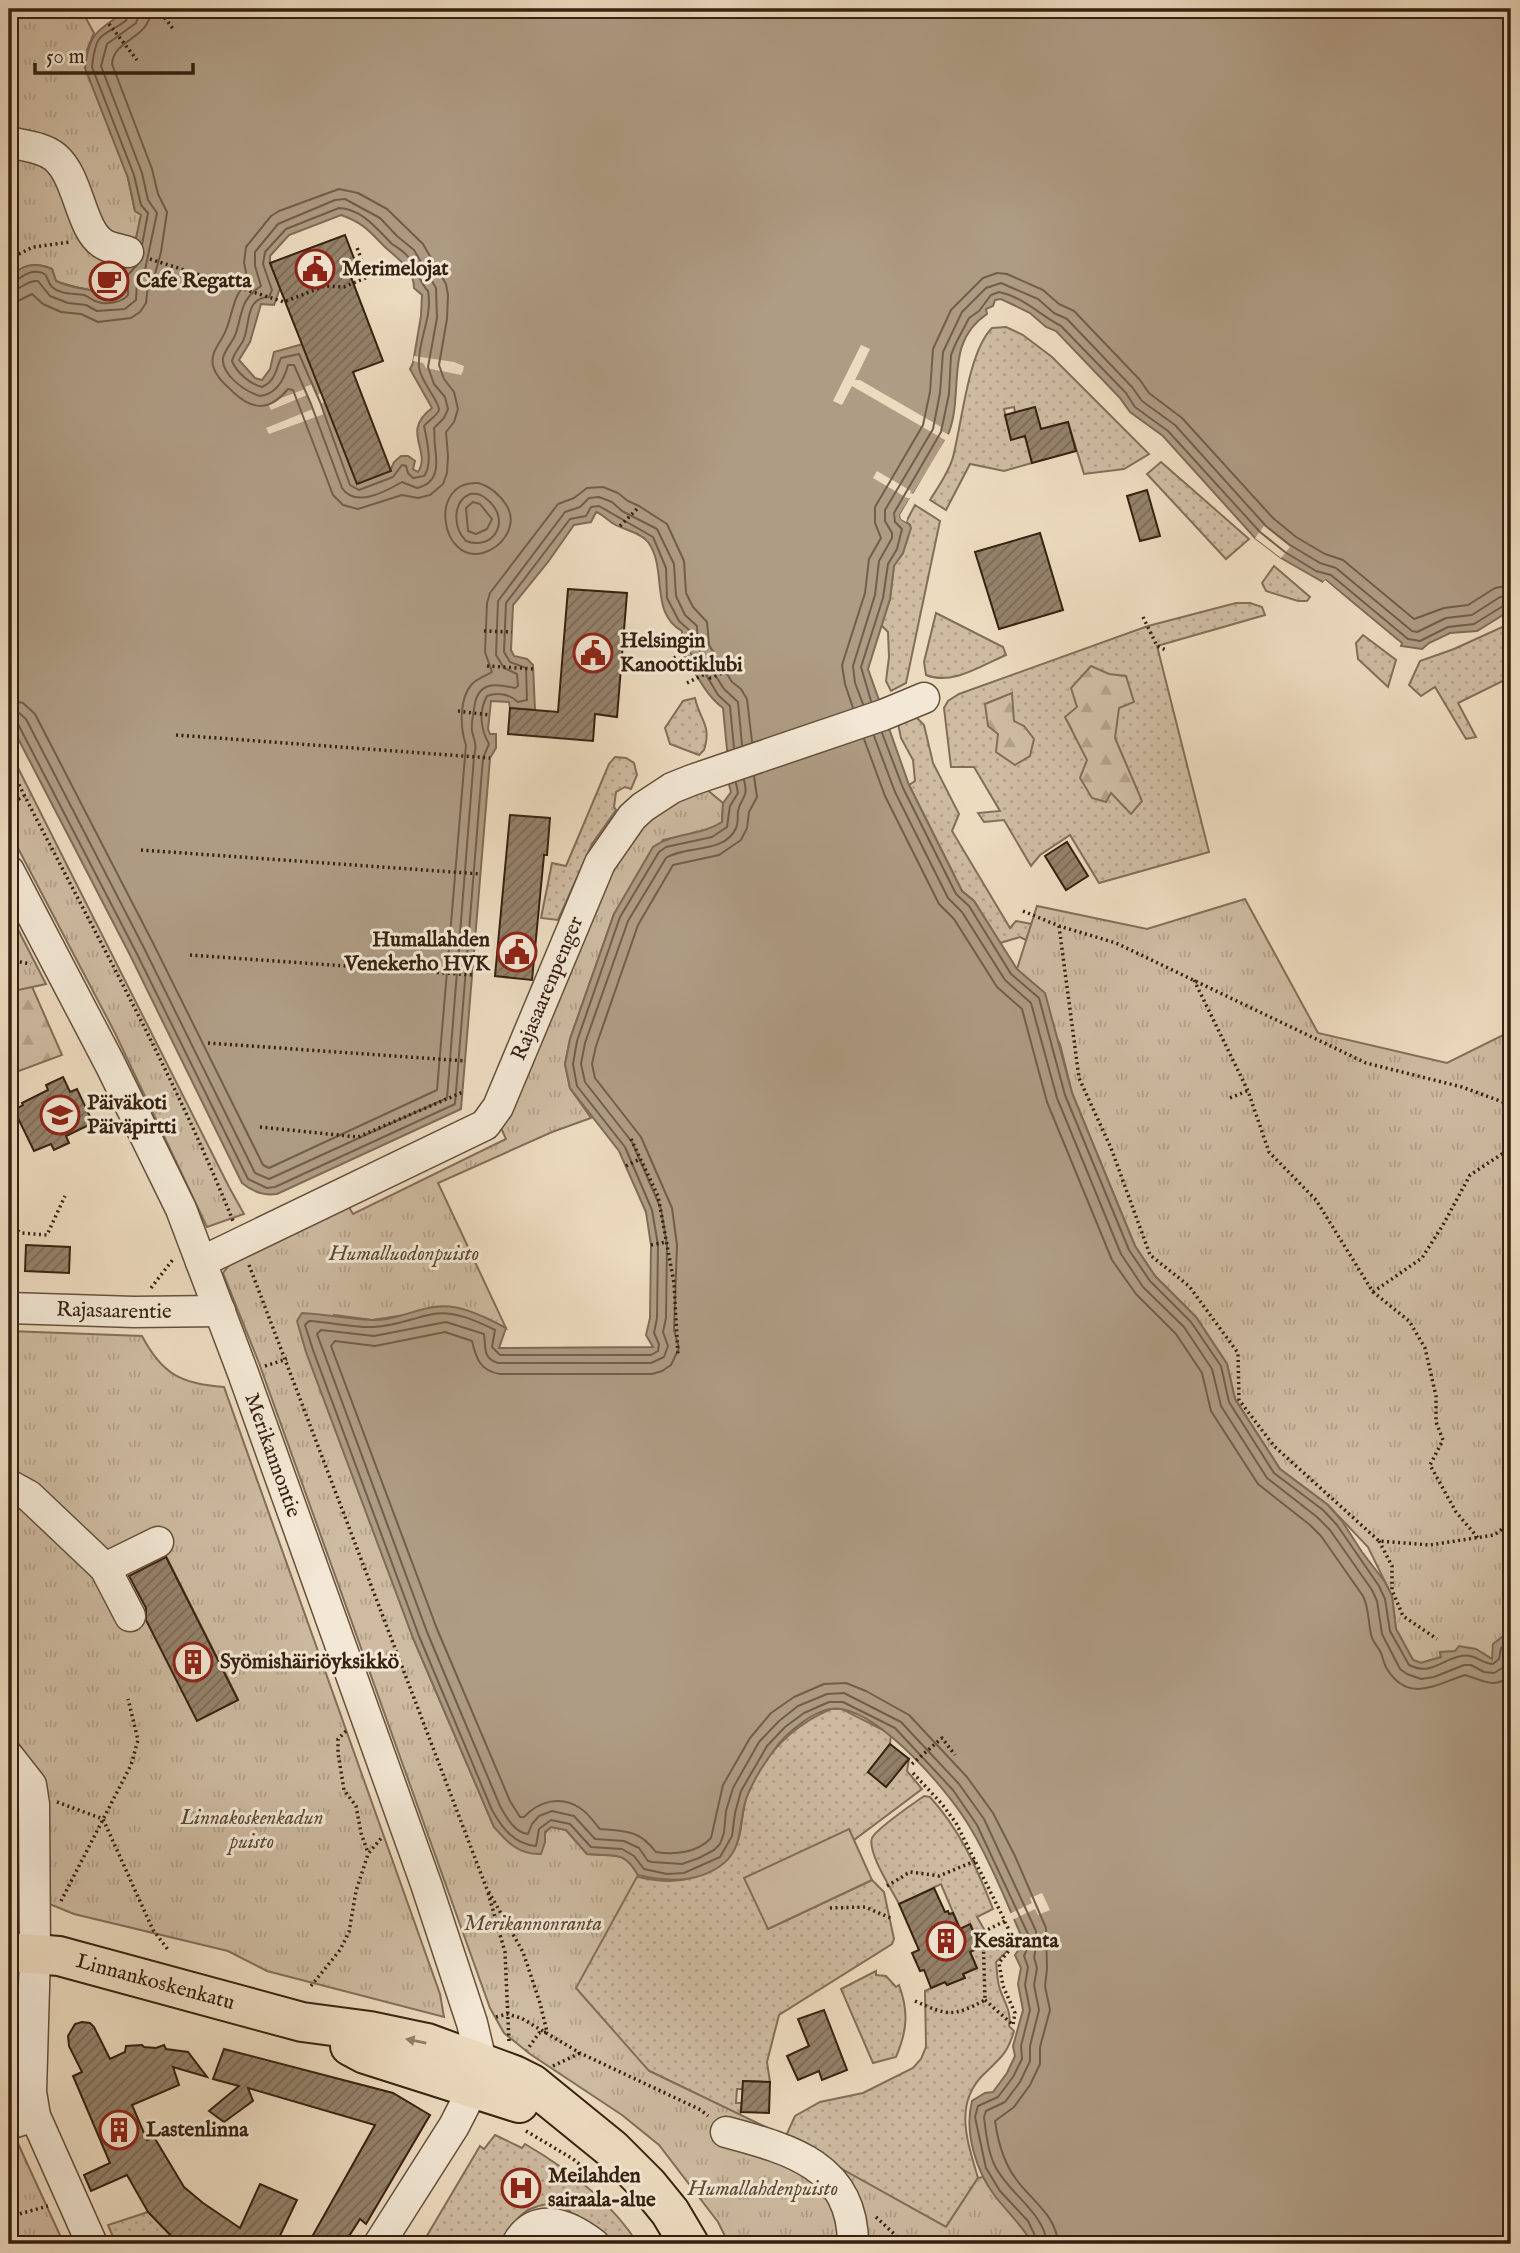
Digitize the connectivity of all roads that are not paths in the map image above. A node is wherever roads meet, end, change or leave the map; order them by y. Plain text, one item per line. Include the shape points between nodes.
1 (9, 142) edge
2 (115, 247) road end
3 (924, 698) dead end
4 (9, 872) edge
5 (197, 1251) junction
6 (9, 1308) edge
7 (220, 1311) junction
8 (9, 1485) edge
9 (158, 1542) dead end
10 (105, 1568) junction
11 (130, 1616) dead end
12 (9, 1757) edge
13 (22, 1952) edge
14 (488, 2064) junction
15 (22, 2120) edge
16 (726, 2132) road end
17 (92, 2244) edge
18 (379, 2244) edge
19 (517, 2244) edge
20 (594, 2244) edge
21 (689, 2244) edge
22 (853, 2244) edge

1 - 2 street via 58,159 75,187 90,228
3 - 5 street, Rajasaarenpenger via 708,773 643,807 600,863 498,1107 485,1125 241,1242
4 - 5 street, Merikannontie via 110,1064
5 - 7 street, Merikannontie
6 - 7 street, Rajasaarentie
7 - 14 street, Merikannontie
8 - 10 street via 29,1496
9 - 10 street
10 - 11 street
12 - 13 street via 32,1785 34,1804
13 - 14 main road, Linnankoskenkatu via 59,1956 302,2022 428,2043
13 - 15 street via 31,2092
14 - 18 street
14 - 21 main road, Linnankoskenkatu via 532,2084 612,2149 670,2212
15 - 17 street
16 - 22 street via 804,2157 848,2203
19 - 20 street via 528,2229 543,2224 578,2232

